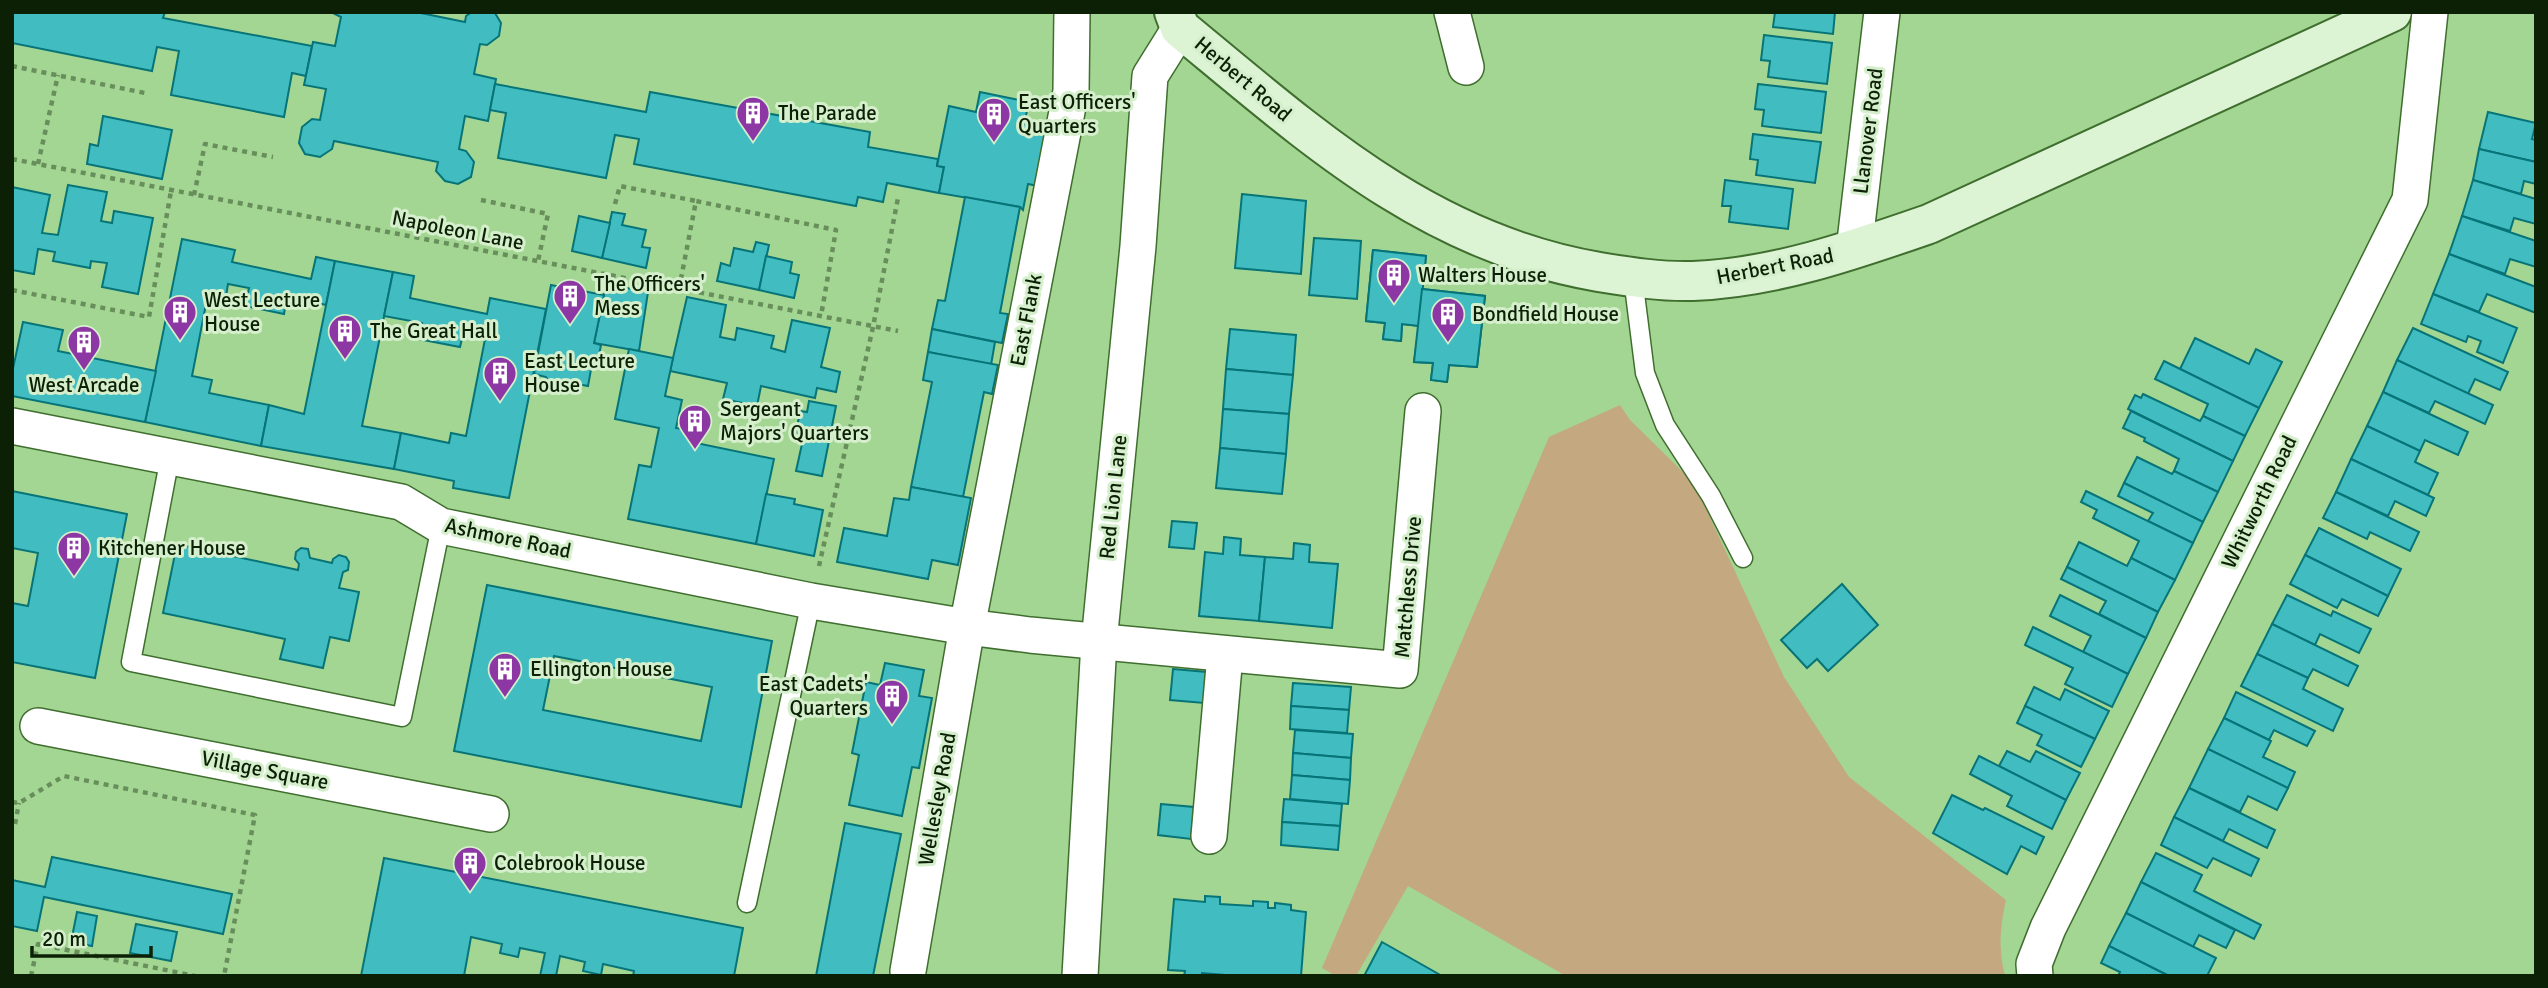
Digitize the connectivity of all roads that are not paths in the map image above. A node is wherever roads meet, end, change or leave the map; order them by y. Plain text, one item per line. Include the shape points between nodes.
1 (1072, 12) edge
2 (1452, 12) edge
3 (1882, 12) edge
4 (2392, 12) edge
5 (2430, 12) edge
6 (1177, 20) edge
7 (1466, 67) dead end
8 (1854, 250) junction
9 (1633, 278) junction
10 (1423, 411) dead end
11 (12, 426) edge
12 (170, 457) junction
13 (441, 526) junction
14 (1743, 558) dead end
15 (811, 601) junction
16 (967, 627) junction
17 (1098, 642) junction
18 (1224, 655) junction
19 (38, 726) dead end
20 (491, 814) dead end
21 (1209, 836) dead end
22 (747, 903) dead end
23 (908, 971) dead end
24 (1080, 976) edge
25 (2035, 976) edge

1 - 16 street, East Flank via 1071,91
2 - 7 street
3 - 8 street, Llanover Road
4 - 8 street, Herbert Road via 1929,224
5 - 25 street, Whitworth Road via 2410,200 2048,929 2034,964
6 - 9 street, Herbert Road via 1312,137 1391,191 1458,229 1525,255
6 - 17 street, Red Lion Lane via 1150,76 1138,246
8 - 9 street, Herbert Road via 1746,275 1693,281
9 - 14 lane via 1645,373 1665,425 1711,496
10 - 18 street, Matchless Drive via 1401,670
11 - 12 street, Ashmore Road
12 - 13 street, Ashmore Road via 401,502
12 - 13 lane via 131,662 402,717
13 - 15 street, Ashmore Road
15 - 16 street, Ashmore Road
15 - 22 lane
16 - 17 street, Matchless Drive
16 - 23 street, Wellesley Road
17 - 18 street, Matchless Drive
17 - 24 street, Red Lion Lane
18 - 21 street
19 - 20 street, Village Square

